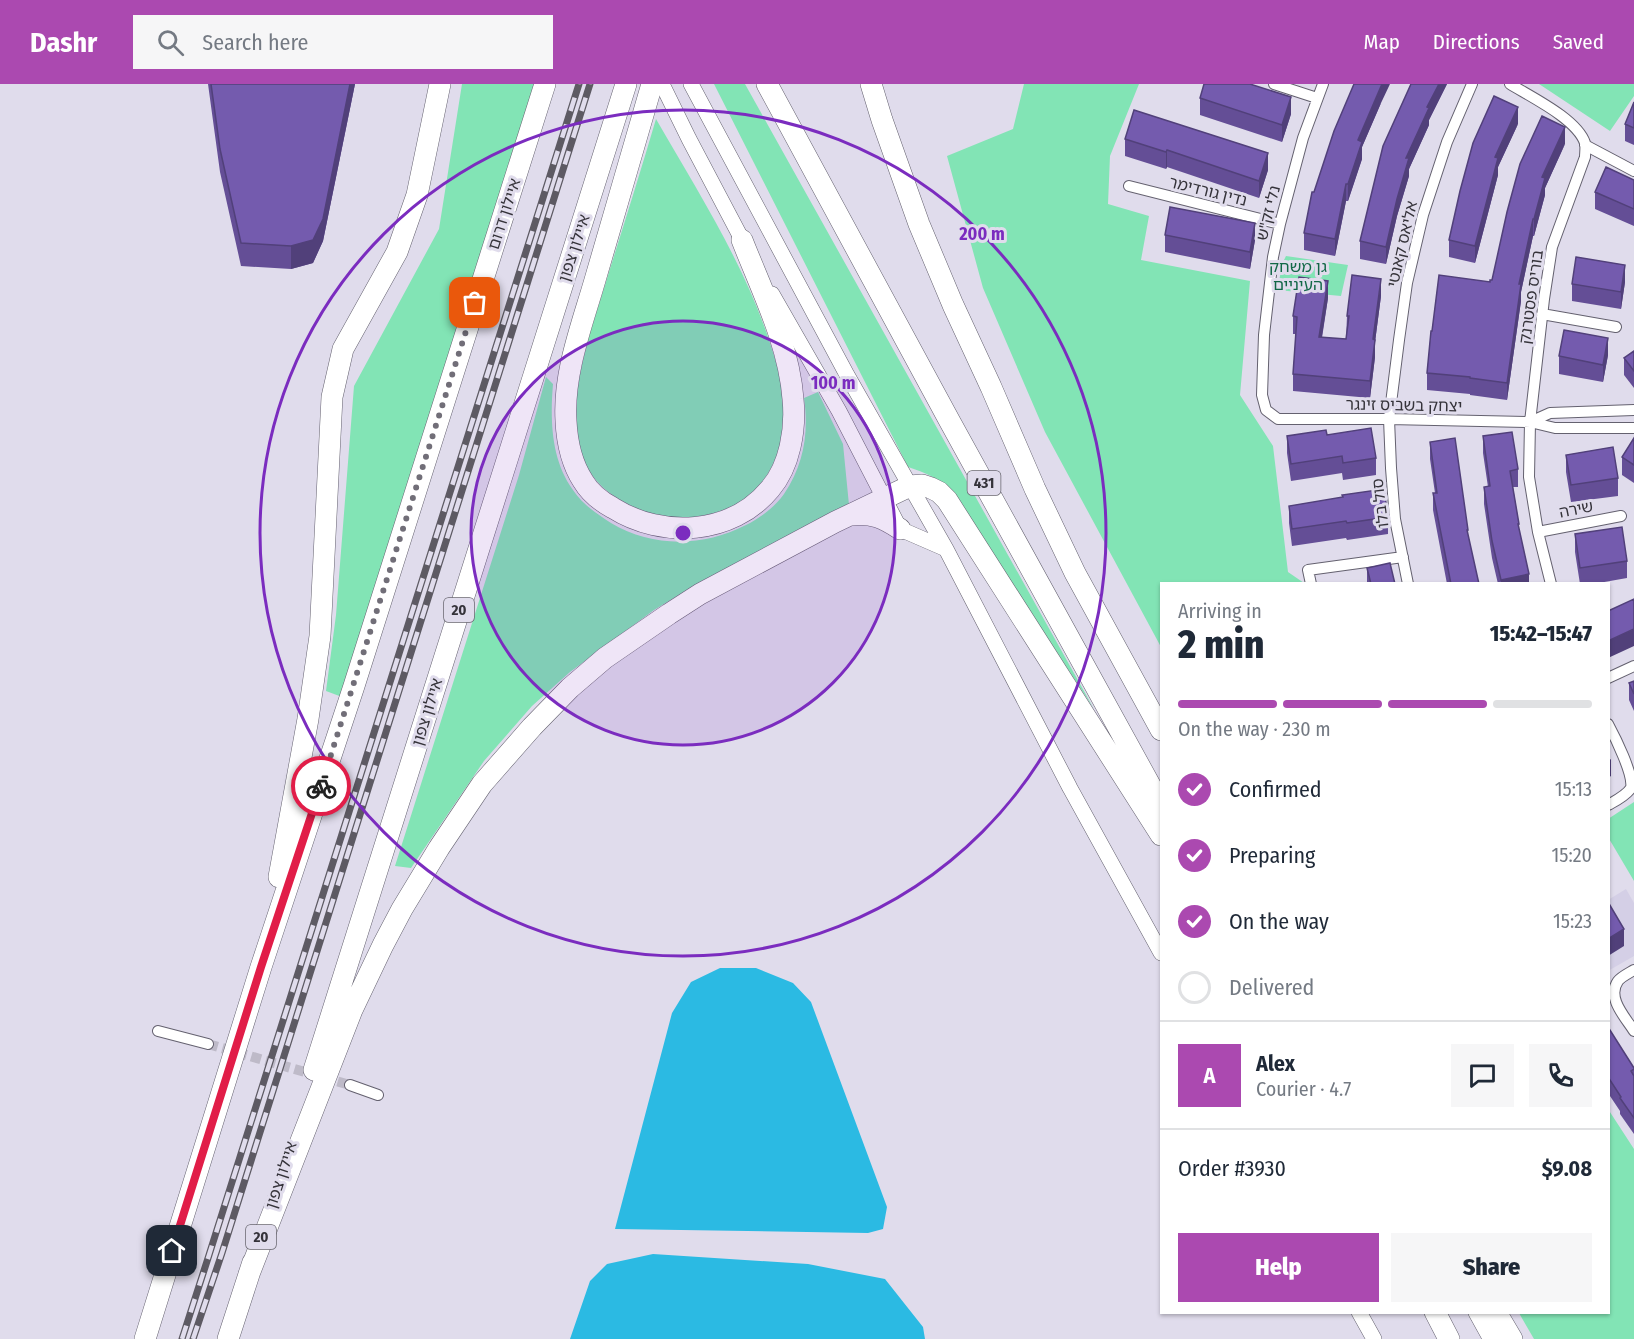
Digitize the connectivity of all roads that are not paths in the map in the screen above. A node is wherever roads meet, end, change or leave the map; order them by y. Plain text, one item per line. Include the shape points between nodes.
1 (440, 84) edge
2 (545, 84) edge
3 (626, 84) edge
4 (652, 84) edge
5 (662, 84) edge
6 (767, 84) edge
7 (871, 84) edge
8 (1274, 84) edge
9 (1323, 84) edge
10 (1472, 84) edge
11 (1510, 84) edge
12 (692, 87) edge
13 (1317, 98) junction
14 (1585, 145) junction
15 (1634, 171) edge
16 (1130, 186) dead end
17 (1280, 224) junction
18 (742, 240) junction
19 (1542, 314) junction
20 (1617, 327) dead end
21 (1634, 410) edge
22 (1278, 419) joint
23 (1389, 419) junction
24 (1530, 422) junction
25 (1634, 428) edge
26 (910, 486) junction
27 (884, 498) junction
28 (848, 515) junction
29 (1621, 516) dead end
30 (900, 529) junction
31 (1538, 532) junction
32 (946, 549) junction
33 (1403, 557) junction
34 (1311, 582) edge
35 (1408, 582) edge
36 (1550, 582) edge
37 (1634, 666) edge
38 (1610, 677) edge
39 (1160, 728) edge
40 (1610, 728) edge
41 (1160, 803) edge
42 (1610, 804) edge
43 (1160, 833) edge
44 (1160, 951) edge
45 (261, 967) junction
46 (1634, 970) edge
47 (158, 1031) dead end
48 (1634, 1031) edge
49 (208, 1044) tunnel mouth
50 (350, 1085) tunnel mouth
51 (378, 1095) dead end
52 (249, 1274) junction
53 (1360, 1314) edge
54 (1436, 1314) edge
55 (1480, 1314) edge
56 (1497, 1314) edge
57 (145, 1339) edge
58 (228, 1339) edge
59 (1374, 1339) edge
60 (1449, 1339) edge
61 (1494, 1339) edge
62 (1512, 1339) edge

1 - 45 highway via 417,195 397,252 343,349 332,397 315,679
2 - 45 highway, איילון דרום
3 - 52 highway, איילון צפון / 20
4 - 18 highway via 574,353 566,405 567,440 584,482 606,504 633,520 685,529 716,524 746,510 766,494 786,459 792,432 792,383 778,331
5 - 18 street
6 - 41 highway, 431
7 - 39 highway, 431 via 919,224 1035,489 1075,573
8 - 13 street
9 - 13 street, נלי זק"ש
10 - 23 street, אליאס קאנטי via 1447,142 1423,215 1407,283
11 - 14 street via 1569,121 1580,132
12 - 26 street
13 - 17 street, נלי זק"ש
14 - 15 street
14 - 19 street, בוריס פסטרנק via 1585,158 1552,247
16 - 17 street, נדין גורדימר
17 - 22 street, נלי זק"ש via 1267,311 1262,395 1266,410
18 - 27 street
19 - 20 street
19 - 24 street, בוריס פסטרנק
21 - 24 street, יצחק בשביס זינגר via 1550,413
22 - 23 street, יצחק בשביס זינגר
23 - 24 street, יצחק בשביס זינגר
23 - 33 street, סול בלו via 1395,519
24 - 25 street, יצחק בשביס זינגר via 1556,428
24 - 31 street via 1529,477
26 - 27 highway
26 - 32 street
26 - 43 highway via 931,488 946,500
27 - 28 highway
27 - 30 street
28 - 30 highway via 866,513
28 - 52 highway via 700,594 606,658 570,688 482,784 402,909 366,978
29 - 31 street, שירה
30 - 32 street
31 - 36 street
32 - 44 street
33 - 34 street via 1308,570
33 - 35 street, סול בלו
37 - 38 street
40 - 42 street via 1633,779 1631,788
45 - 57 highway, איילון דרום
46 - 48 street via 1618,980 1613,991
47 - 49 street
50 - 51 street
52 - 58 highway, איילון צפון / 20
53 - 59 street
54 - 60 highway
55 - 61 highway
56 - 62 highway

